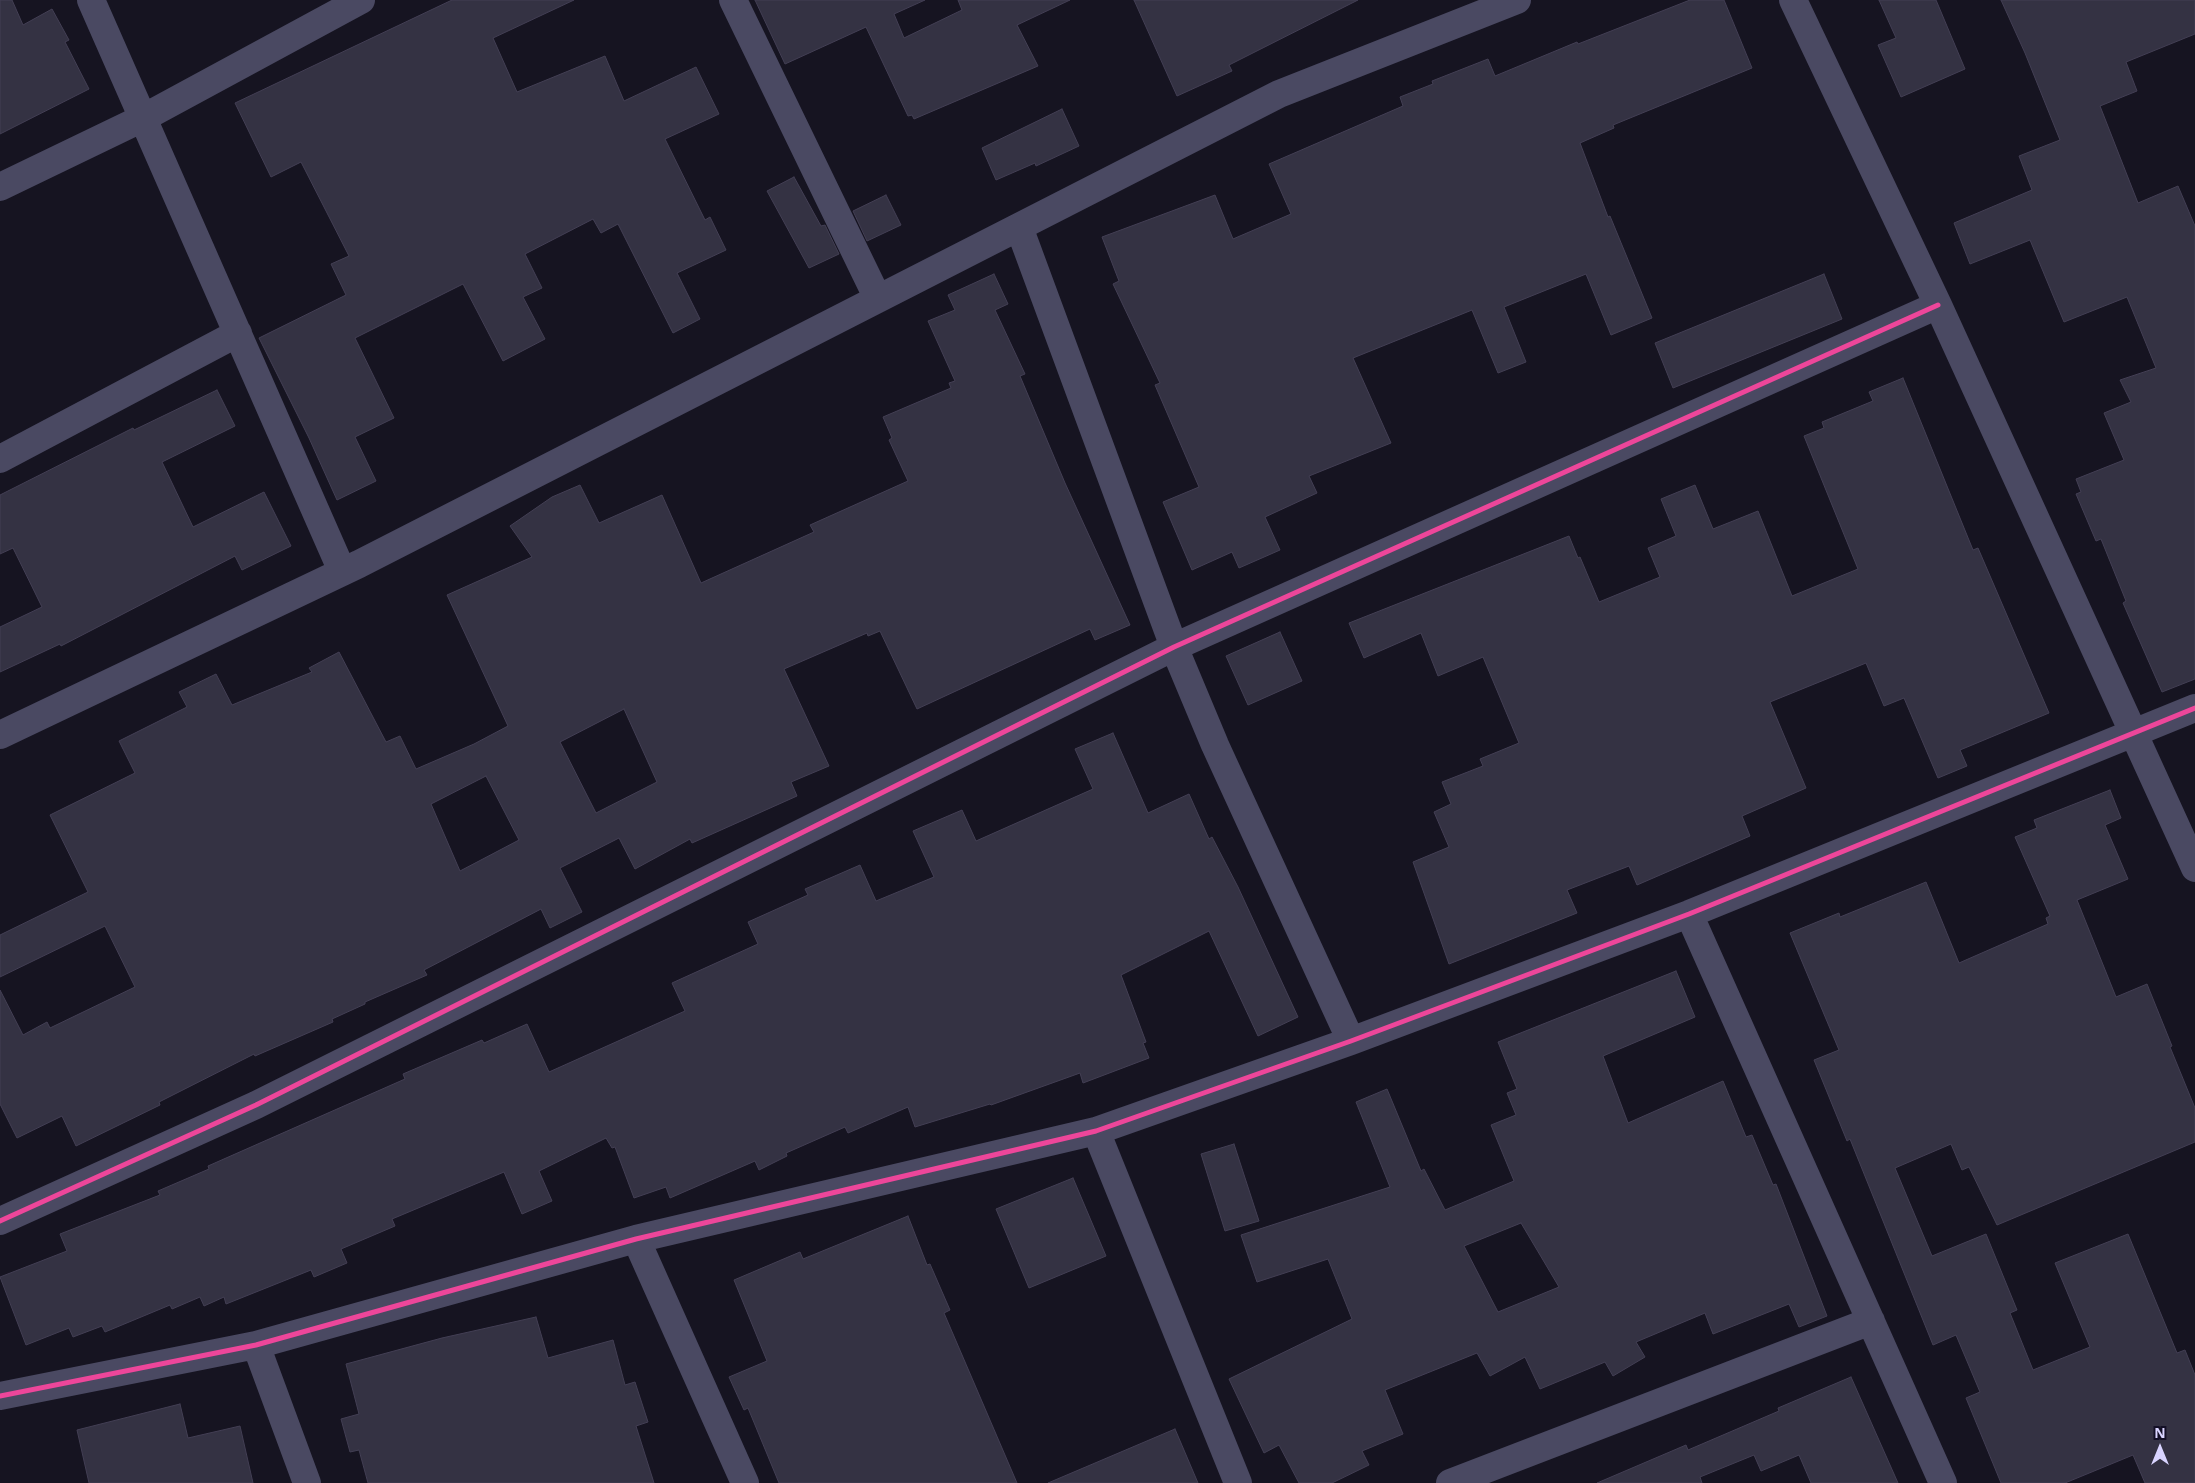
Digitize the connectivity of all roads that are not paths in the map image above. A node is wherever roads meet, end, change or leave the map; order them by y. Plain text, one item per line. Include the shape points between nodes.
1 (92, 0) edge
2 (362, 0) edge
3 (733, 0) edge
4 (1517, 0) edge
5 (1793, 0) edge
6 (143, 118) junction
7 (0, 187) edge
8 (1019, 227) junction
9 (878, 299) junction
10 (1938, 305) junction
11 (238, 333) junction
12 (0, 459) edge
13 (342, 572) junction
14 (1174, 647) junction
15 (2195, 708) edge
16 (2134, 733) junction
17 (0, 735) edge
18 (2195, 868) edge
19 (1689, 914) junction
20 (1350, 1041) junction
21 (1096, 1131) junction
22 (0, 1221) edge
23 (636, 1239) junction
24 (1871, 1321) junction
25 (256, 1346) junction
26 (0, 1396) edge
27 (307, 1483) edge
28 (745, 1483) edge
29 (1238, 1483) edge
30 (1450, 1483) edge
31 (1943, 1483) edge

1 - 6 street
2 - 6 street
3 - 9 street
4 - 8 street via 1279,94
5 - 10 street
6 - 7 street
6 - 11 street
8 - 9 street
8 - 14 street
9 - 13 street
10 - 14 street
10 - 16 street
11 - 12 street
11 - 13 street
13 - 17 street
14 - 20 street via 1215,745
14 - 22 street via 256,1105
15 - 16 street
16 - 18 street
16 - 19 street
19 - 20 street
19 - 24 street
20 - 21 street
21 - 23 street
21 - 29 street
23 - 25 street
23 - 28 street
24 - 30 street
24 - 31 street
25 - 26 street
25 - 27 street

